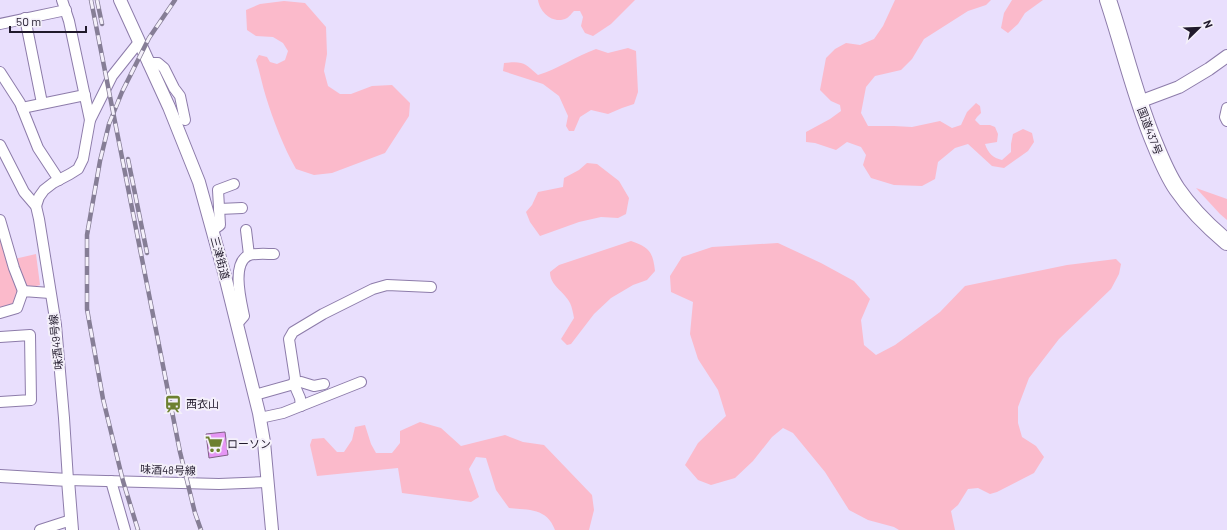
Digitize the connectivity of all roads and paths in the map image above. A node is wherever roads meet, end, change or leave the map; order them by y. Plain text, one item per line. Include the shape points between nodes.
1 (62, 0) edge
2 (120, 0) edge
3 (1108, 0) edge
4 (1118, 0) edge
5 (66, 10) junction
6 (25, 18) junction
7 (0, 24) edge
8 (139, 42) junction
9 (1227, 56) edge
10 (148, 63) junction
11 (0, 72) edge
12 (84, 95) junction
13 (1143, 100) junction
14 (42, 103) junction
15 (22, 108) junction
16 (1227, 108) edge
17 (90, 120) junction
18 (185, 120) dead end
19 (1227, 121) edge
20 (0, 145) edge
21 (59, 180) junction
22 (234, 184) dead end
23 (36, 206) junction
24 (242, 208) dead end
25 (219, 209) junction
26 (0, 220) edge
27 (1227, 229) edge
28 (213, 230) junction
29 (246, 230) dead end
30 (1227, 242) edge
31 (274, 254) dead end
32 (250, 255) junction
33 (431, 287) dead end
34 (24, 291) junction
35 (50, 293) junction
36 (0, 313) edge
37 (237, 324) junction
38 (0, 337) edge
39 (361, 382) dead end
40 (294, 384) junction
41 (324, 384) dead end
42 (255, 395) junction
43 (0, 402) edge
44 (301, 406) junction
45 (260, 418) junction
46 (0, 476) edge
47 (68, 480) junction
48 (111, 481) junction
49 (267, 482) junction
50 (72, 525) edge
51 (40, 530) edge
52 (124, 530) edge
53 (272, 530) edge

1 - 5 street
2 - 8 street, 三津街道
3 - 13 highway, 国道437号
4 - 13 highway, 国道437号
5 - 6 street
5 - 12 street
6 - 7 street
6 - 14 street
8 - 10 street, 三津街道
8 - 17 street via 112,76
9 - 13 street via 1179,87
10 - 18 street via 158,63 164,68 180,96
10 - 28 street, 三津街道 via 199,182
11 - 15 street
12 - 14 street
12 - 17 street
13 - 27 highway, 国道437号 via 1185,183
13 - 30 highway, 国道437号 via 1157,151 1177,189 1207,224
14 - 15 street
15 - 21 street via 38,148
16 - 19 street
17 - 21 street via 83,159 78,169
20 - 23 street via 24,192
21 - 23 street via 44,190
22 - 25 street via 218,190
23 - 35 street, 味酒49号線
24 - 25 street
25 - 28 street via 220,224
26 - 34 street
28 - 37 street, 三津街道
29 - 32 street
31 - 32 street
32 - 37 street via 242,261 238,271 244,316
33 - 40 street via 387,285 374,289 293,332 289,339
34 - 35 street
34 - 36 street via 17,308
35 - 47 street, 味酒49号線 via 56,325
37 - 42 street, 三津街道
38 - 43 street via 30,336 31,400
39 - 44 street
40 - 41 street
40 - 42 street
40 - 44 street
42 - 45 street, 三津街道
44 - 45 street
45 - 49 street, 三津街道
46 - 47 street
47 - 48 street, 味酒48号線
47 - 50 street
48 - 49 street, 味酒48号線 via 219,484
48 - 52 street
49 - 53 street, 三津街道
50 - 51 street

